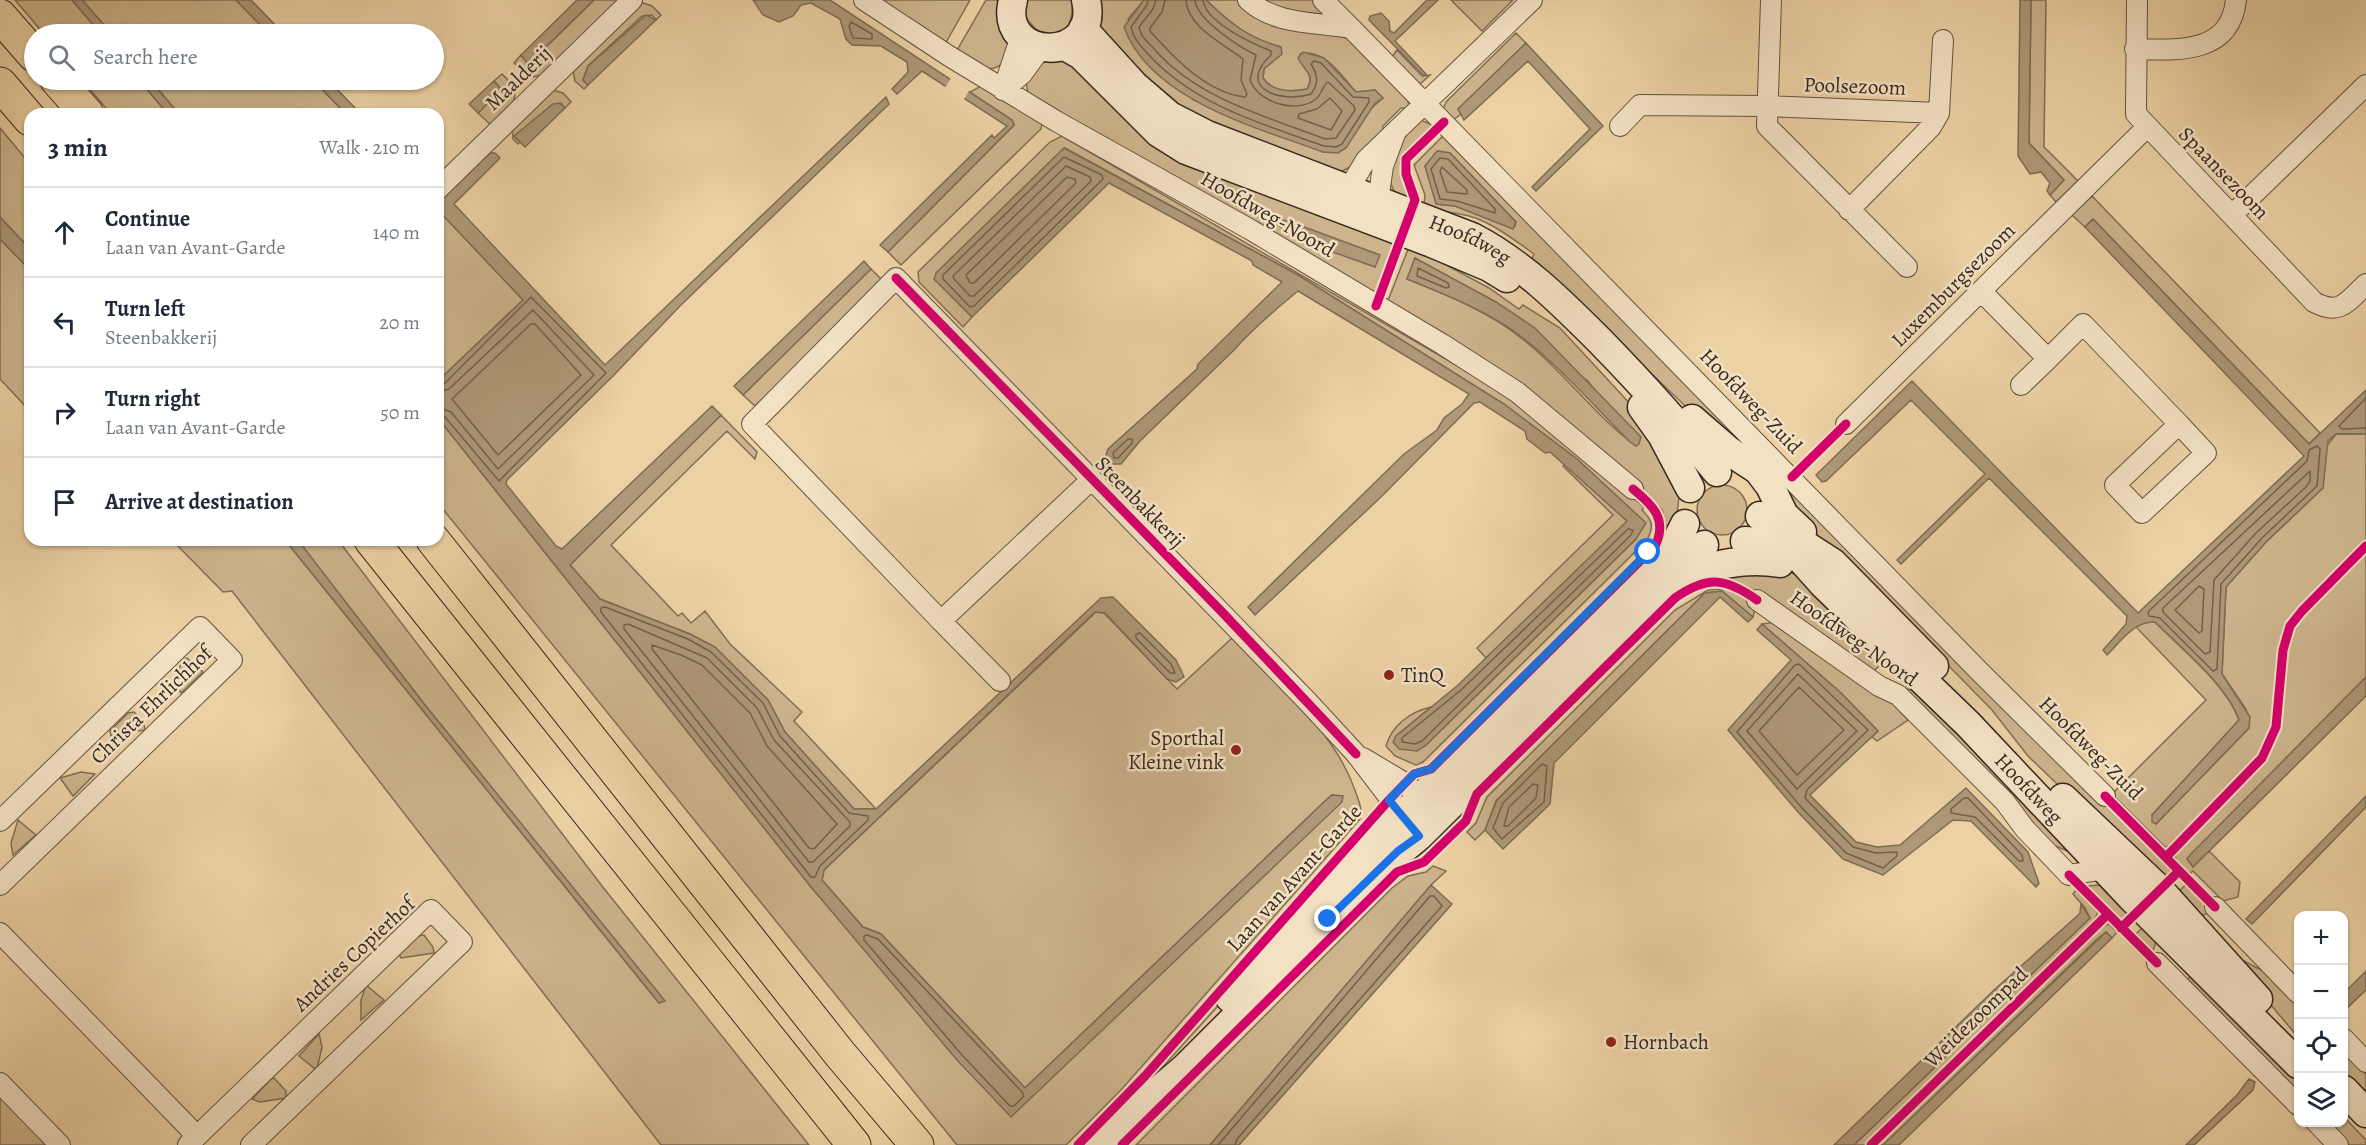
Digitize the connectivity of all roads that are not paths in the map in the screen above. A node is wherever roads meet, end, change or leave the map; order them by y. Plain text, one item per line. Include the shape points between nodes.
1 (632, 0) edge
2 (864, 0) edge
3 (1086, 0) edge
4 (1248, 0) edge
5 (1323, 0) edge
6 (1532, 0) edge
7 (1771, 0) edge
8 (2137, 0) edge
9 (2236, 0) edge
10 (1011, 1) edge
11 (0, 16) edge
12 (1351, 28) junction
13 (1053, 40) junction
14 (1943, 40) dead end
15 (24, 44) edge
16 (2135, 49) junction
17 (0, 84) edge
18 (2366, 85) edge
19 (66, 90) edge
20 (1003, 90) junction
21 (1427, 103) junction
22 (1768, 106) junction
23 (82, 108) edge
24 (24, 112) edge
25 (1940, 113) junction
26 (1620, 126) dead end
27 (2147, 127) junction
28 (1395, 134) junction
29 (444, 183) edge
30 (1361, 202) junction
31 (1849, 210) junction
32 (2232, 215) junction
33 (1907, 267) dead end
34 (2366, 284) edge
35 (1981, 291) junction
36 (2048, 359) junction
37 (1639, 381) junction
38 (2021, 385) dead end
39 (1846, 424) dead end
40 (2179, 424) junction
41 (1717, 472) junction
42 (1092, 479) junction
43 (1690, 488) junction
44 (1633, 489) dead end
45 (1760, 516) junction
46 (1695, 535) junction
47 (1744, 541) junction
48 (376, 546) edge
49 (438, 546) edge
50 (1824, 570) junction
51 (1671, 579) junction
52 (1757, 600) dead end
53 (941, 621) junction
54 (1883, 643) junction
55 (1000, 681) dead end
56 (1891, 692) junction
57 (2105, 796) dead end
58 (1420, 816) junction
59 (0, 821) edge
60 (2105, 869) junction
61 (0, 885) edge
62 (2215, 907) dead end
63 (2196, 928) junction
64 (2164, 929) junction
65 (0, 933) edge
66 (2244, 937) junction
67 (2157, 963) junction
68 (2201, 966) junction
69 (2294, 989) edge
70 (2294, 1039) edge
71 (2348, 1044) edge
72 (840, 1054) junction
73 (2294, 1060) edge
74 (2366, 1062) edge
75 (0, 1083) edge
76 (807, 1089) junction
77 (2348, 1095) edge
78 (2294, 1100) edge
79 (2366, 1113) edge
80 (2348, 1114) edge
81 (2321, 1127) edge
82 (2366, 1132) edge
83 (192, 1141) edge
84 (60, 1145) edge
85 (251, 1145) edge
86 (845, 1145) edge
87 (854, 1145) edge
88 (917, 1145) edge
89 (932, 1145) edge
90 (1101, 1145) edge
91 (2338, 1145) edge

1 - 29 street, Maalderij
2 - 20 street, Hoofdweg-Noord
3 - 13 main road via 1087,18
4 - 12 street via 1272,16
5 - 12 street, Hoofdweg-Zuid
6 - 21 street
7 - 22 street
8 - 16 street, Spaansezoom
9 - 16 street via 2229,25 2213,40 2181,50
10 - 13 main road via 1013,21
11 - 15 highway
12 - 21 street, Hoofdweg-Zuid
13 - 20 street
13 - 30 main road, Hoofdweg via 1134,85 1170,116
14 - 25 street
16 - 27 street, Spaansezoom via 2136,114
17 - 24 highway
18 - 32 street
19 - 23 highway
20 - 44 street, Hoofdweg-Noord via 1251,230 1442,344 1517,392
21 - 28 street
21 - 57 street, Hoofdweg-Zuid
22 - 25 street, Poolsezoom
22 - 26 street, Poolsezoom via 1640,105
22 - 31 street via 1767,126
25 - 31 street via 1931,127
27 - 32 street, Spaansezoom
27 - 35 street, Luxemburgsezoom
28 - 30 street via 1383,166
28 - 30 street via 1366,160
30 - 37 main road, Hoofdweg via 1472,237 1512,260 1559,299
30 - 43 main road, Hoofdweg via 1526,290 1646,411
31 - 33 street
32 - 34 street, Spaansezoom via 2314,302 2326,309 2344,305
35 - 36 street
35 - 39 street, Luxemburgsezoom
36 - 38 street
36 - 40 street via 2083,324
37 - 41 main road, Hoofdweg
37 - 50 main road via 1654,385 1723,447 1758,470 1784,515
40 - 40 street via 2206,453 2142,513 2115,485
41 - 43 main road via 1701,477
41 - 45 main road via 1735,474 1750,484 1759,500
42 - 53 street, Steenbakkerij
42 - 53 street, Steenbakkerij via 896,278 752,424
42 - 58 street, Steenbakkerij via 1356,754 1405,783
43 - 46 main road via 1683,505
45 - 47 main road via 1754,531
45 - 50 main road, Hoofdweg
46 - 47 main road via 1725,549
46 - 51 main road
46 - 58 main road via 1677,540
47 - 50 main road, Hoofdweg via 1758,540 1785,548
48 - 76 highway
49 - 72 highway
50 - 51 main road via 1748,560 1700,568
50 - 54 main road, Hoofdweg
50 - 63 main road, Hoofdweg
51 - 58 main road via 1572,683
52 - 56 street, Hoofdweg-Noord
53 - 55 street, Steenbakkerij
54 - 56 street via 1891,669
54 - 60 main road, Hoofdweg via 1968,724
56 - 60 street, Hoofdweg-Noord via 2005,802 2069,875
58 - 90 main road via 1283,970
59 - 61 street, Christa Ehrlichhof via 200,627 232,660
60 - 64 main road, Hoofdweg
62 - 66 street
63 - 66 street
63 - 70 main road, Hoofdweg
64 - 67 street via 2164,949
64 - 68 main road, Hoofdweg
65 - 83 street, Andries Copierhof
66 - 69 street
67 - 68 street
67 - 78 street
68 - 73 main road, Hoofdweg
71 - 74 street
72 - 88 highway
72 - 89 highway
75 - 84 street
76 - 86 highway
76 - 87 highway
77 - 79 main road
80 - 82 main road
81 - 91 street
83 - 85 street, Andries Copierhof via 431,910 462,942

